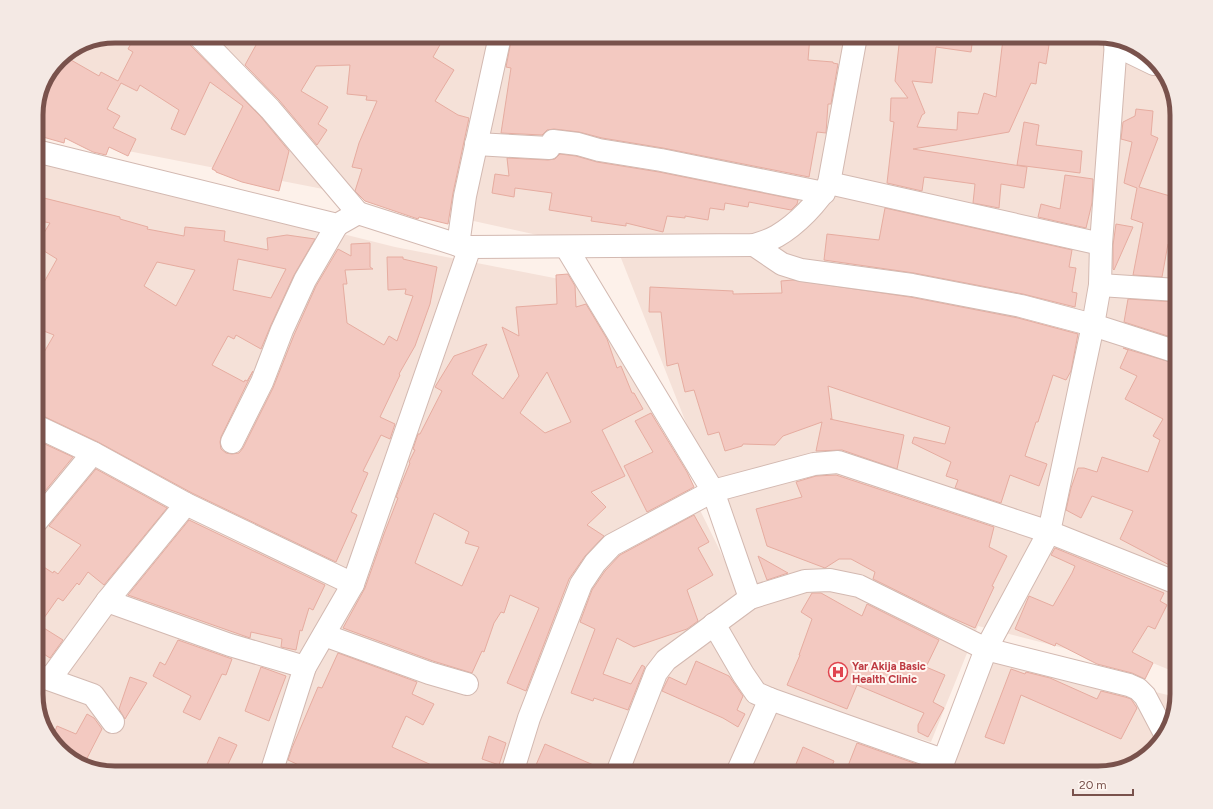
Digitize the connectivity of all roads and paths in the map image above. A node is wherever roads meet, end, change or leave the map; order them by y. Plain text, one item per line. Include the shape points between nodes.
1 (206, 43) edge
2 (498, 43) edge
3 (855, 43) edge
4 (1116, 45) edge
5 (1127, 49) edge
6 (1139, 55) edge
7 (476, 144) junction
8 (43, 152) edge
9 (826, 188) junction
10 (358, 213) junction
11 (337, 225) junction
12 (1101, 244) junction
13 (464, 246) junction
14 (754, 246) junction
15 (566, 247) junction
16 (1100, 285) junction
17 (1170, 290) edge
18 (1093, 325) junction
19 (1170, 350) edge
20 (43, 429) edge
21 (232, 442) dead end
22 (93, 453) junction
23 (713, 491) junction
24 (186, 504) junction
25 (43, 514) edge
26 (1049, 532) junction
27 (1170, 581) edge
28 (353, 584) junction
29 (750, 598) junction
30 (107, 601) junction
31 (714, 624) junction
32 (324, 634) junction
33 (986, 649) junction
34 (307, 675) junction
35 (43, 677) edge
36 (468, 684) dead end
37 (770, 699) junction
38 (113, 722) dead end
39 (1162, 728) edge
40 (274, 766) edge
41 (283, 766) edge
42 (514, 766) edge
43 (621, 766) edge
44 (740, 766) edge
45 (938, 766) edge
46 (941, 766) edge

1 - 10 street via 270,109
2 - 7 street
3 - 9 street
4 - 12 street
5 - 6 street
7 - 9 street via 548,148 553,141
7 - 13 street via 465,196
8 - 11 street
9 - 12 street
9 - 14 street via 798,220 777,237
10 - 11 street
10 - 13 street
11 - 21 street via 305,280 262,382
12 - 16 street
13 - 15 street
13 - 28 street
14 - 15 street
14 - 18 street via 782,264 802,270 966,294
15 - 23 street
16 - 17 street
16 - 18 street
18 - 19 street
18 - 26 street
20 - 22 street
22 - 24 street
22 - 25 street
23 - 26 street via 814,464 838,462
23 - 29 street
23 - 42 street via 612,545 594,563 581,584 529,718
24 - 28 street
24 - 30 street
26 - 27 street
26 - 33 street
28 - 32 street
29 - 31 street
29 - 33 street via 805,581 830,580 859,586
30 - 34 street
30 - 35 street
31 - 37 street via 756,693
31 - 43 street via 666,660 656,673
32 - 34 street
32 - 36 street via 429,674
33 - 39 street via 1138,689 1145,696
33 - 46 street
34 - 40 street
34 - 41 street
35 - 38 street via 93,695
37 - 44 street
37 - 45 street

